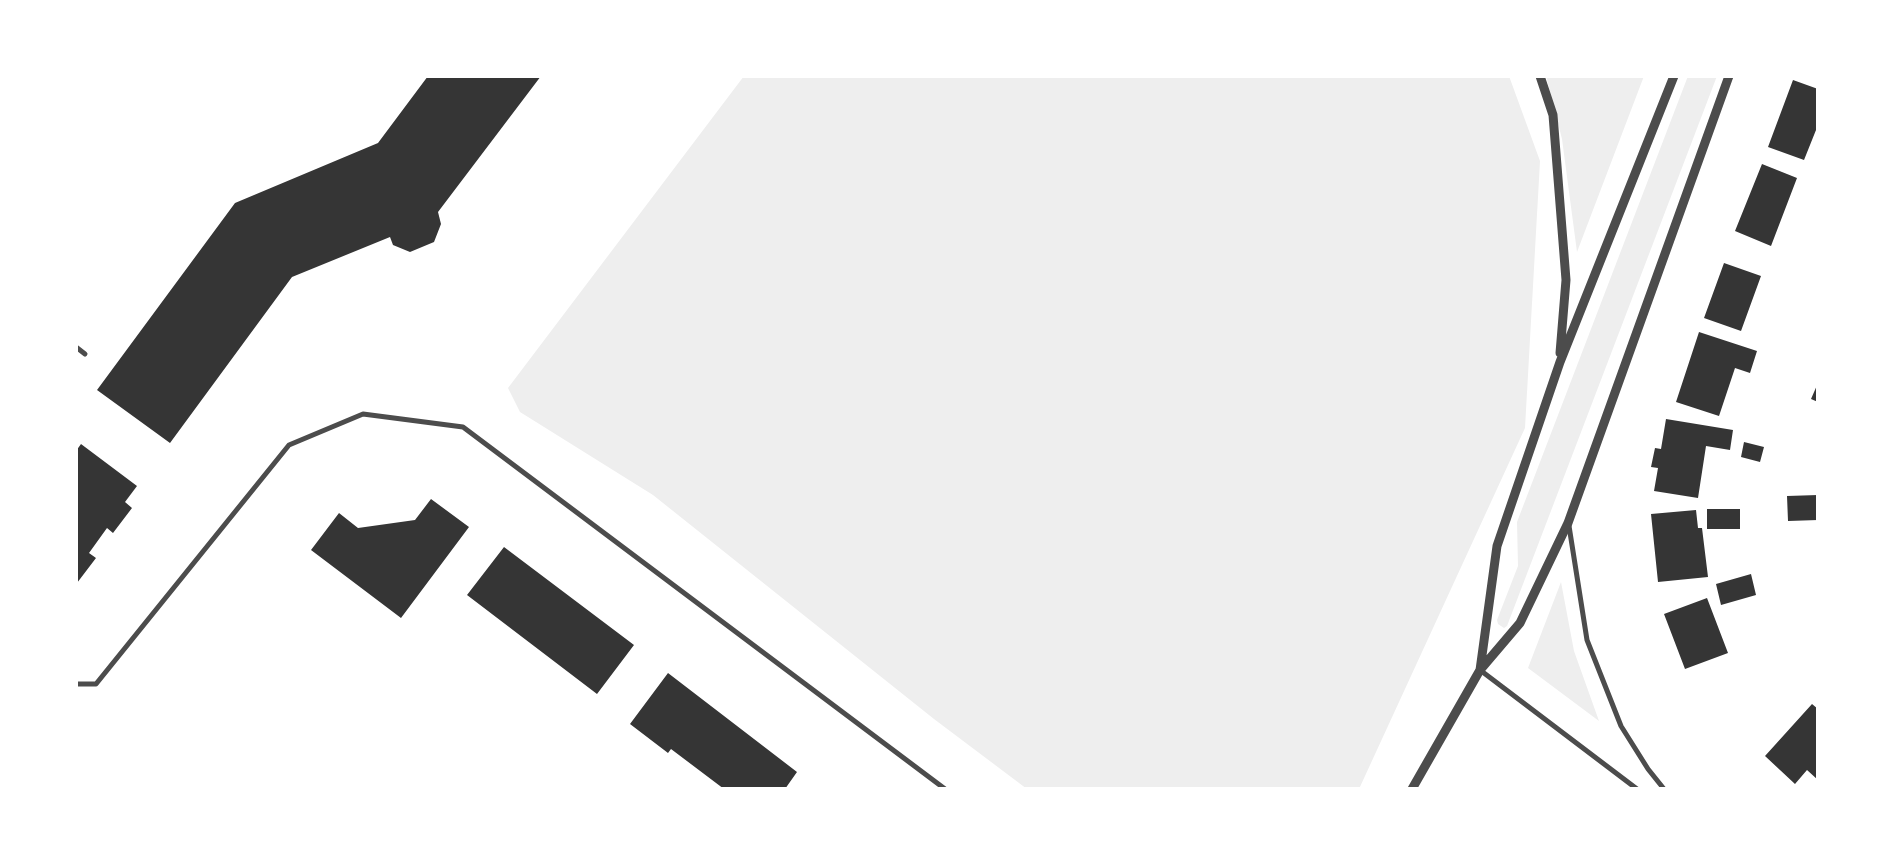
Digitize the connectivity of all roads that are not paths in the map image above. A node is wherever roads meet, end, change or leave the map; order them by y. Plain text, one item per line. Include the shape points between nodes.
1 (1540, 76) edge
2 (1674, 76) edge
3 (1729, 76) edge
4 (76, 347) edge
5 (85, 354) dead end
6 (1560, 362) junction
7 (1568, 523) junction
8 (1480, 670) junction
9 (76, 684) edge
10 (945, 789) edge
11 (1412, 789) edge
12 (1637, 789) edge
13 (1664, 789) edge

1 - 6 street via 1553,115 1566,280
2 - 6 street
3 - 7 street
4 - 5 street
6 - 8 street via 1497,546
7 - 8 street via 1520,623
7 - 13 street via 1587,640 1621,726
8 - 11 street
8 - 12 street
9 - 10 street via 96,684 289,446 362,414 463,426

